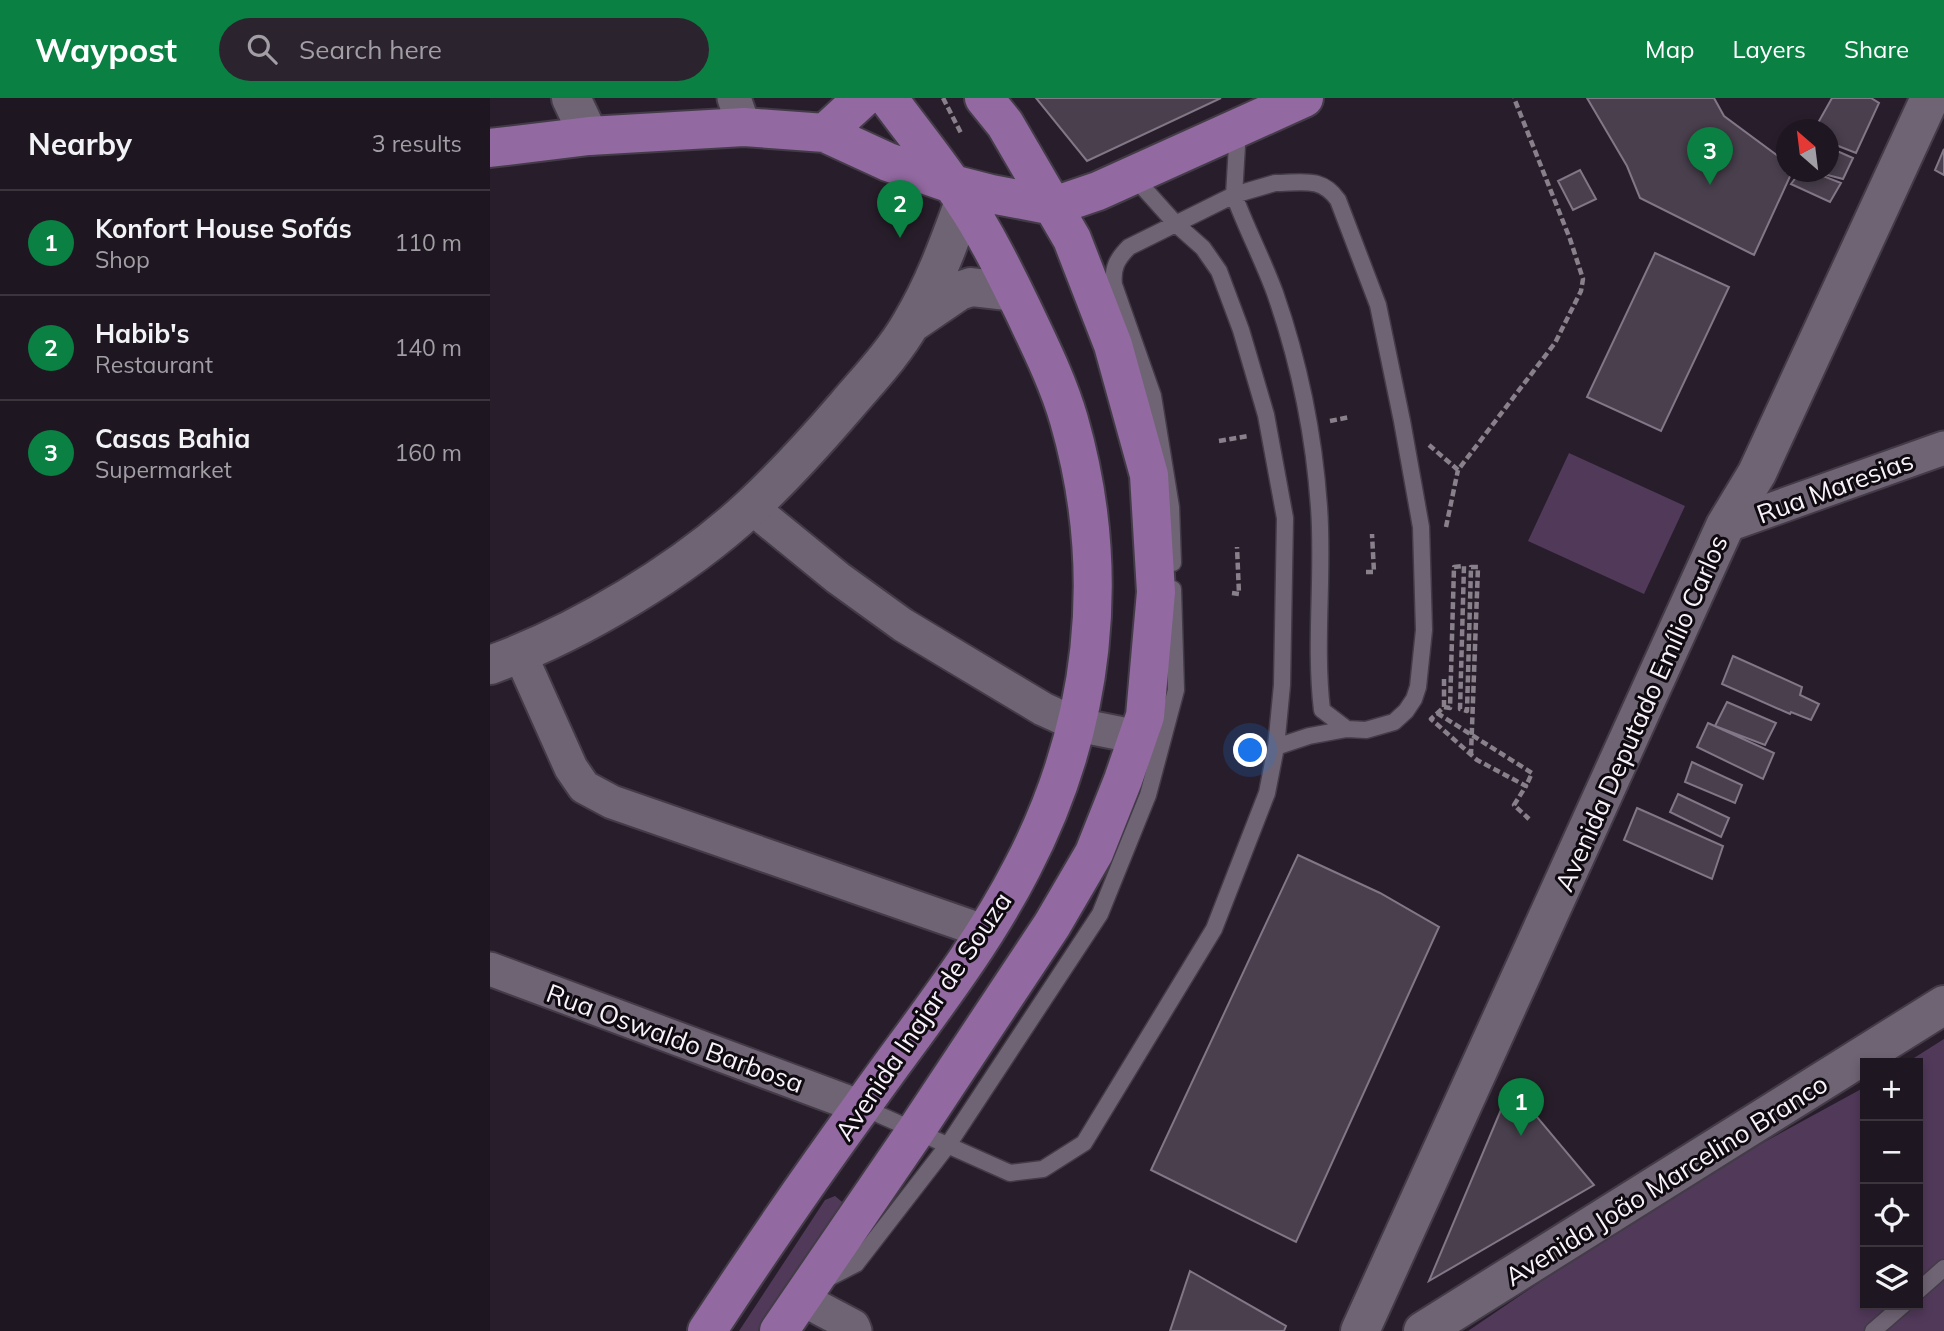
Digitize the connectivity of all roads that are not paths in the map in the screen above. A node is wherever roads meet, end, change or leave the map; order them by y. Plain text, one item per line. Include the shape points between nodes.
1 (571, 98) edge
2 (863, 98) edge
3 (888, 98) edge
4 (984, 98) edge
5 (1304, 98) edge
6 (1930, 98) edge
7 (739, 112) edge
8 (1238, 128) junction
9 (825, 133) junction
10 (589, 136) junction
11 (490, 148) edge
12 (1132, 176) junction
13 (958, 193) junction
14 (1234, 195) junction
15 (1055, 206) junction
16 (1176, 224) junction
17 (1014, 292) junction
18 (911, 324) junction
19 (1944, 448) edge
20 (751, 507) junction
21 (1726, 526) junction
22 (505, 660) edge
23 (1078, 725) junction
24 (1347, 729) junction
25 (1138, 737) junction
26 (1276, 747) junction
27 (986, 932) junction
28 (490, 970) edge
29 (1944, 1005) edge
30 (861, 1107) junction
31 (931, 1138) junction
32 (1944, 1268) edge
33 (1923, 1287) edge
34 (806, 1293) junction
35 (1897, 1310) edge
36 (707, 1331) edge
37 (779, 1331) edge
38 (855, 1331) edge
39 (1360, 1331) edge
40 (1423, 1331) edge
41 (1873, 1331) edge

1 - 10 main road
2 - 9 main road
3 - 13 main road, Avenida Inajar de Souza
4 - 15 main road
5 - 8 main road
6 - 21 main road, Avenida Deputado Emílio Carlos via 1757,473
7 - 9 main road
7 - 10 main road
8 - 12 main road
8 - 14 lane
9 - 13 main road
10 - 11 main road
12 - 15 main road
12 - 16 lane
13 - 15 main road
13 - 17 main road, Avenida Inajar de Souza
13 - 18 main road via 944,258
14 - 16 lane
14 - 24 lane via 1275,294 1300,380 1321,534 1317,657 1322,710
14 - 24 lane via 1275,183 1318,183 1330,188 1378,304 1421,527 1424,630 1418,687 1406,711 1394,722 1366,730
15 - 25 main road via 1113,345 1149,475 1156,592 1145,716
16 - 26 lane via 1203,248 1219,271 1268,424 1285,518 1282,685
16 - 31 lane via 1129,247 1112,270 1153,396 1171,507 1176,690 1148,795 1100,914
17 - 18 main road via 959,291
17 - 23 main road, Avenida Inajar de Souza via 1068,417 1085,485 1093,558 1091,624
18 - 20 main road via 810,447
19 - 21 street, Rua Maresias
20 - 22 main road via 681,550 608,608
20 - 23 street via 838,579 903,625
21 - 39 main road, Avenida Deputado Emílio Carlos
22 - 27 street via 584,787 612,802
23 - 25 street
23 - 27 main road, Avenida Inajar de Souza via 1048,813
24 - 26 lane
25 - 31 main road via 1094,853
26 - 31 lane via 1267,793 1214,929 1084,1143 1043,1169 1010,1174
27 - 30 main road, Avenida Inajar de Souza
28 - 30 street, Rua Oswaldo Barbosa
29 - 40 main road, Avenida João Marcelino Branco
30 - 31 lane
30 - 36 main road, Avenida Inajar de Souza
31 - 34 main road
32 - 33 lane
34 - 37 main road
34 - 38 street
35 - 41 lane

